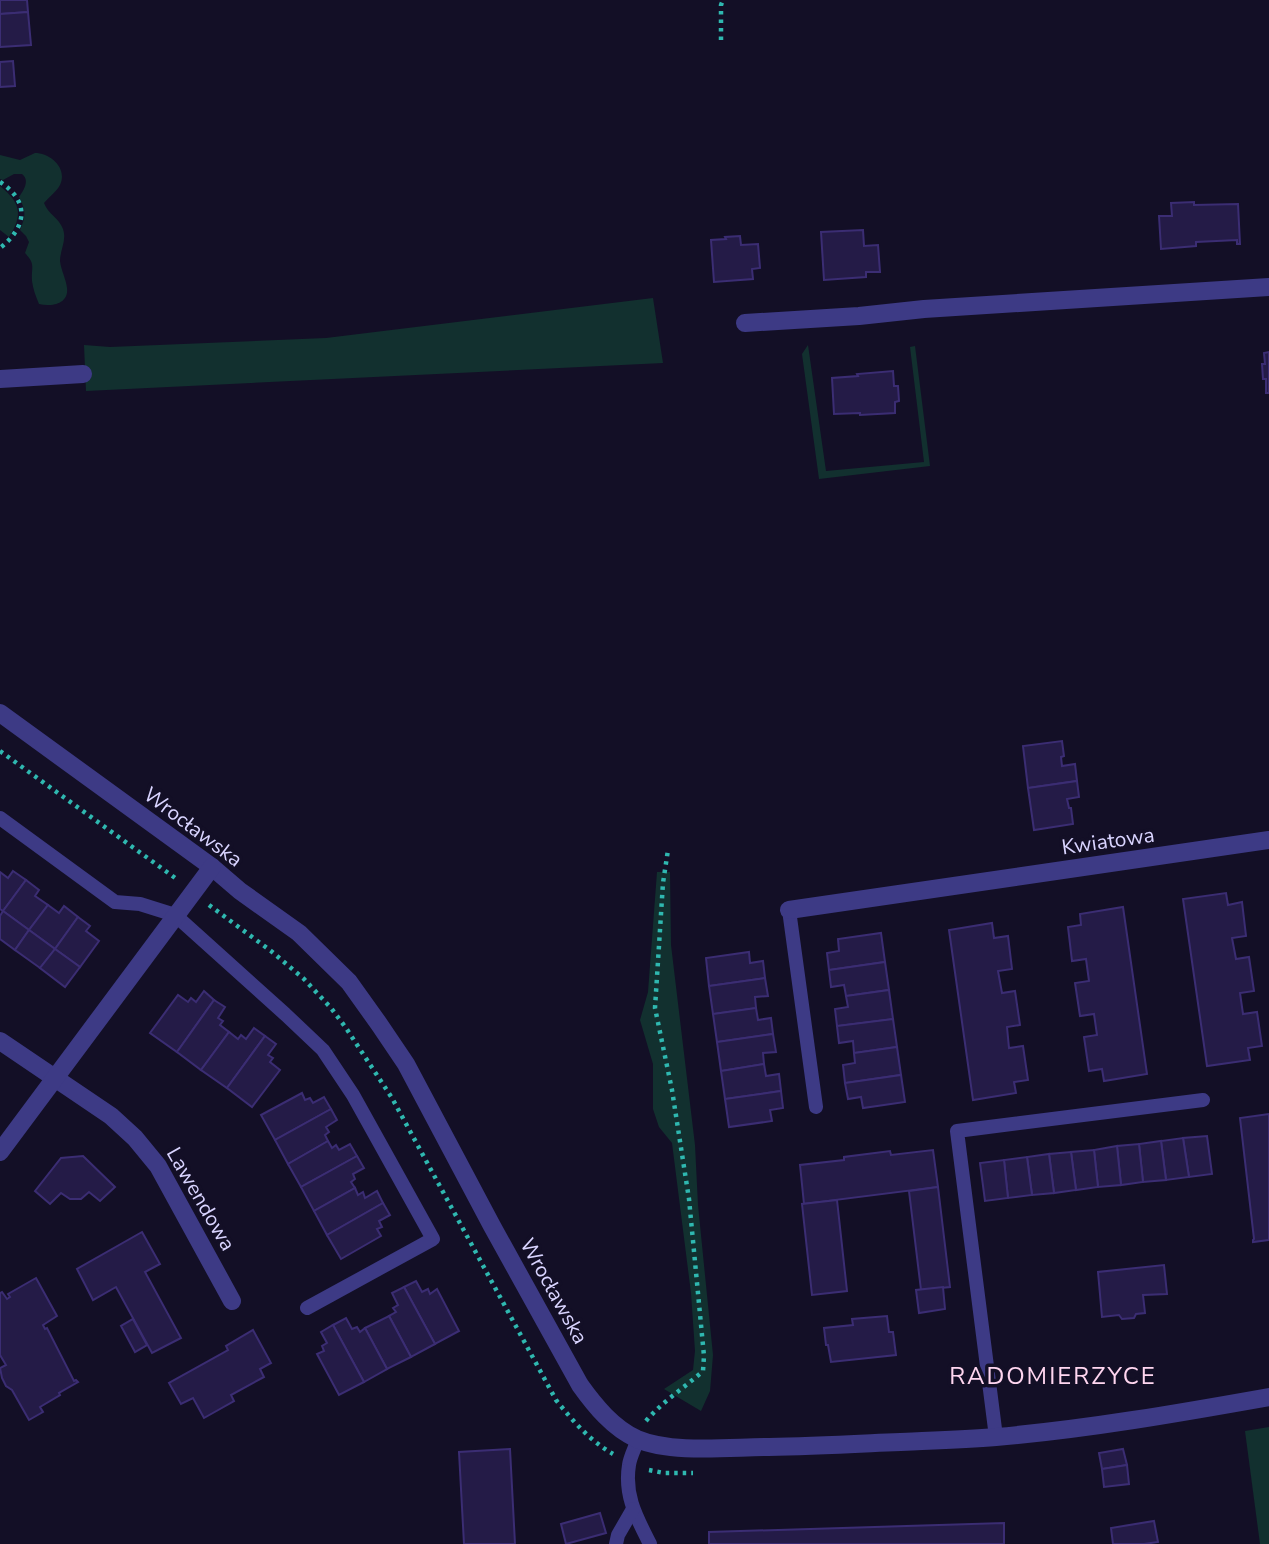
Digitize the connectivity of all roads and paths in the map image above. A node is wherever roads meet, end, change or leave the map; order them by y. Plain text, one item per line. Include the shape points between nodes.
1 (723, 0) edge
2 (721, 40) dead end
3 (0, 182) edge
4 (0, 248) edge
5 (1269, 287) edge
6 (745, 323) dead end
7 (83, 374) dead end
8 (0, 379) edge
9 (0, 713) edge
10 (0, 751) edge
11 (0, 818) edge
12 (1269, 840) edge
13 (668, 850) dead end
14 (212, 867) junction
15 (193, 893) junction
16 (789, 910) joint
17 (175, 915) junction
18 (0, 1041) edge
19 (54, 1078) junction
20 (1203, 1100) dead end
21 (816, 1107) dead end
22 (0, 1152) edge
23 (232, 1301) dead end
24 (307, 1308) dead end
25 (1269, 1397) edge
26 (996, 1437) junction
27 (638, 1439) junction
28 (629, 1464) junction
29 (694, 1473) dead end
30 (633, 1509) junction
31 (616, 1544) edge
32 (650, 1544) edge

1 - 2 path
3 - 4 path via 19,203 22,215 16,232
5 - 6 street
7 - 8 street
9 - 14 street, Wrocławska
10 - 15 path
11 - 17 lane via 116,902
12 - 16 street, Kwiatowa
13 - 27 path via 655,1008 689,1199 704,1356 703,1371 661,1405
14 - 15 street
14 - 27 street, Wrocławska via 299,933 349,982 406,1064 580,1385 594,1405
15 - 17 street
15 - 28 path via 271,951 331,1007 392,1098 556,1400 599,1446
16 - 21 lane
17 - 19 street
17 - 24 lane via 323,1051 433,1239
18 - 19 street, Lawendowa
19 - 22 street
19 - 23 street, Lawendowa via 111,1116 158,1166
20 - 26 lane via 957,1131
25 - 26 street, Wrocławska via 1132,1421
26 - 27 street, Wrocławska via 704,1448 667,1447
27 - 28 lane
28 - 29 path via 664,1473
28 - 30 lane
30 - 31 lane
30 - 32 lane

